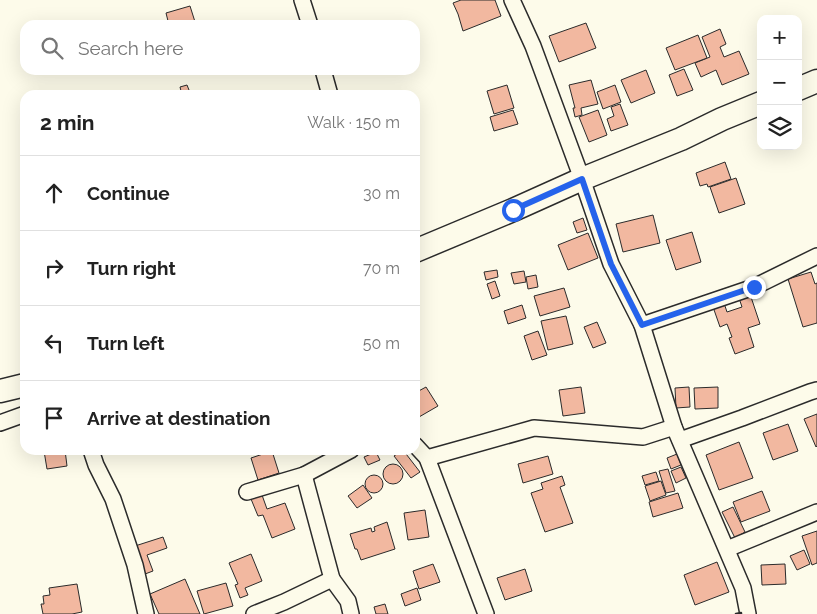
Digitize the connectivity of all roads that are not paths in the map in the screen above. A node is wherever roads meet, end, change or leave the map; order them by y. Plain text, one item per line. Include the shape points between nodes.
1 (302, 0) edge
2 (512, 0) edge
3 (308, 20) edge
4 (324, 75) edge
5 (817, 81) edge
6 (802, 87) edge
7 (329, 90) edge
8 (758, 105) edge
9 (582, 179) junction
10 (420, 249) edge
11 (817, 256) edge
12 (642, 325) junction
13 (20, 386) edge
14 (817, 390) edge
15 (0, 391) edge
16 (20, 416) edge
17 (0, 423) edge
18 (677, 433) junction
19 (420, 450) edge
20 (93, 455) edge
21 (341, 455) edge
22 (427, 458) junction
23 (304, 474) junction
24 (247, 492) dead end
25 (817, 512) edge
26 (727, 549) junction
27 (332, 579) junction
28 (146, 614) edge
29 (254, 614) edge
30 (351, 614) edge
31 (486, 614) edge
32 (748, 614) edge

1 - 3 street
2 - 9 street via 533,46
4 - 7 street
5 - 6 main road
8 - 9 main road
9 - 10 main road
9 - 12 street via 611,264
11 - 12 street via 754,287
12 - 18 street
13 - 15 main road
14 - 18 street via 742,418
16 - 17 street
18 - 22 street via 643,437 534,428
18 - 26 street
19 - 22 street
20 - 28 street via 116,506 135,565
21 - 23 street
22 - 31 street
23 - 24 street
23 - 27 street
25 - 26 street
26 - 32 street via 743,588
27 - 29 street
27 - 30 street via 348,601

